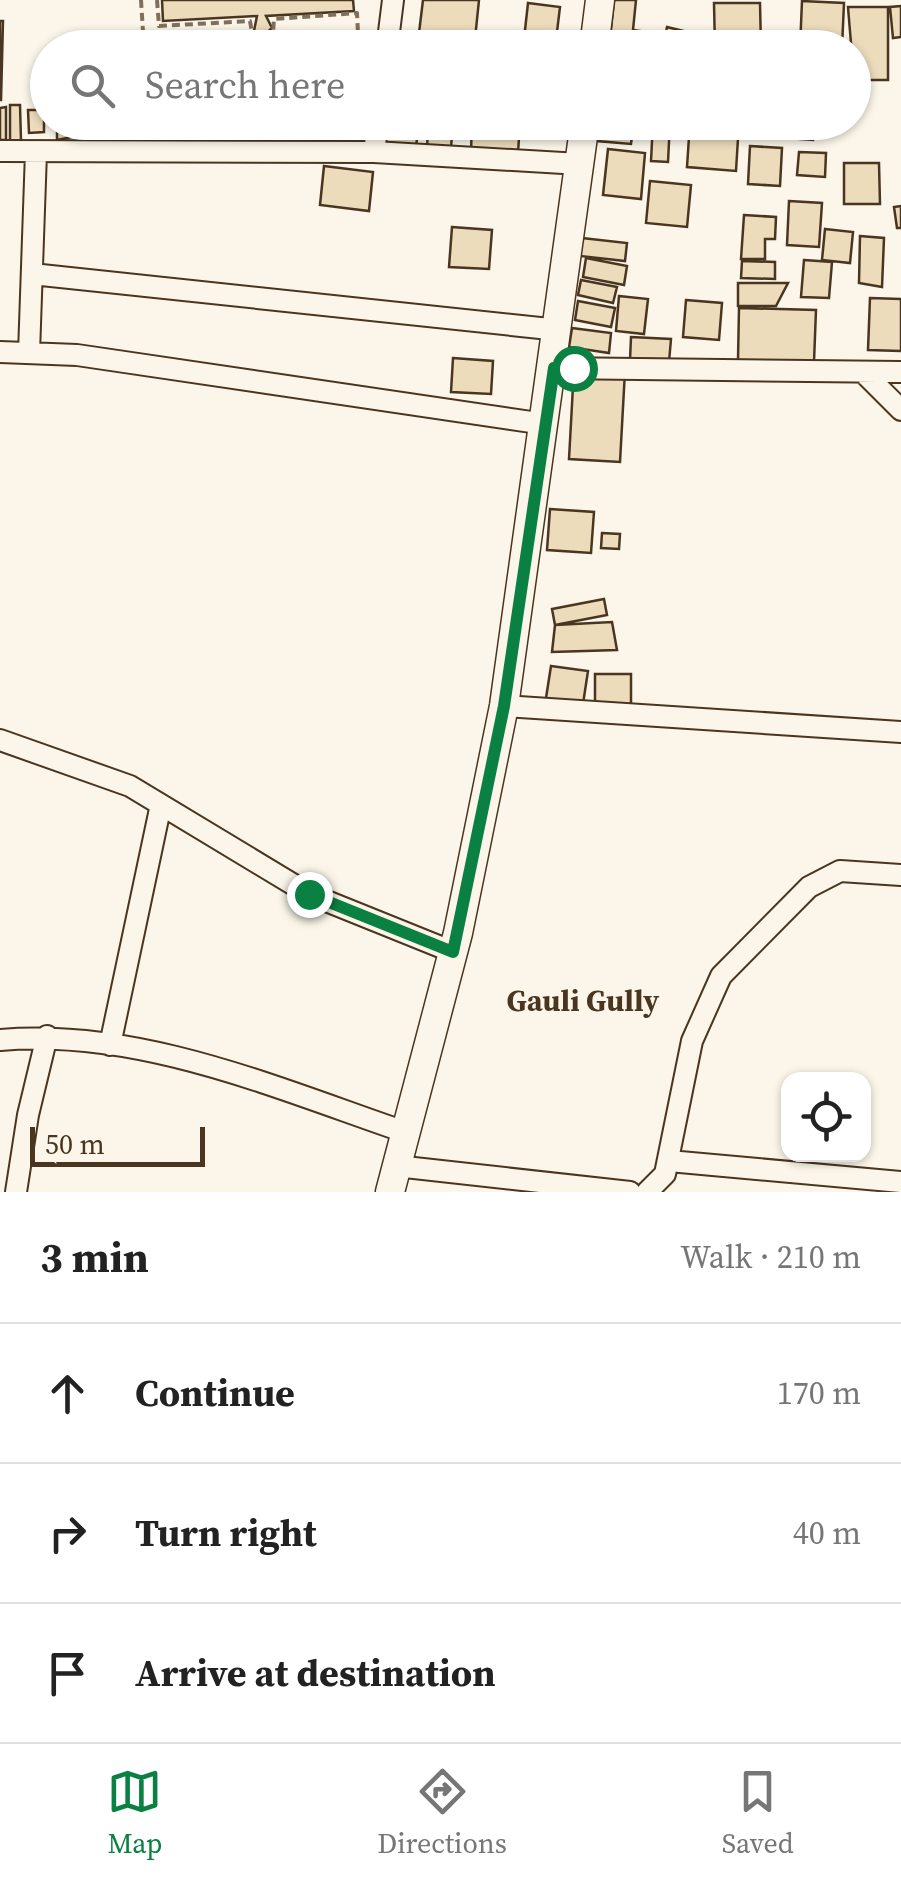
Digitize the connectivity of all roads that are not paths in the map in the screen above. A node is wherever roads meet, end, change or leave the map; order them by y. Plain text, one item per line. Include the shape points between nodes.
1 (394, 0) edge
2 (600, 0) edge
3 (390, 30) edge
4 (596, 30) edge
5 (376, 140) edge
6 (583, 140) edge
7 (0, 151) edge
8 (36, 152) junction
9 (374, 152) junction
10 (580, 164) junction
11 (32, 274) junction
12 (559, 330) junction
13 (0, 352) edge
14 (30, 353) junction
15 (554, 368) junction
16 (863, 372) junction
17 (901, 372) edge
18 (901, 410) edge
19 (545, 424) junction
20 (504, 706) junction
21 (901, 732) edge
22 (0, 740) edge
23 (160, 809) junction
24 (901, 876) edge
25 (453, 952) junction
26 (47, 1036) junction
27 (0, 1040) edge
28 (110, 1045) junction
29 (405, 1132) junction
30 (669, 1160) junction
31 (393, 1179) edge
32 (901, 1182) edge
33 (16, 1192) edge
34 (630, 1192) edge
35 (647, 1192) edge

1 - 3 street
2 - 4 street
5 - 9 street
6 - 10 street
7 - 8 street
8 - 9 street
8 - 11 street
9 - 10 street
10 - 12 street
11 - 12 street
11 - 14 street
12 - 15 street
13 - 14 street
14 - 19 street
15 - 16 street
15 - 19 street
16 - 17 street
16 - 18 street
19 - 20 street
20 - 21 street
20 - 25 street
22 - 23 street via 130,786
23 - 25 street via 309,894
23 - 28 street
24 - 30 street via 840,871 809,887 722,976 692,1041
25 - 29 street
26 - 27 street
26 - 28 street
26 - 33 street
28 - 29 street via 233,1074
29 - 31 street
30 - 32 street
30 - 35 street via 666,1174
31 - 34 street

